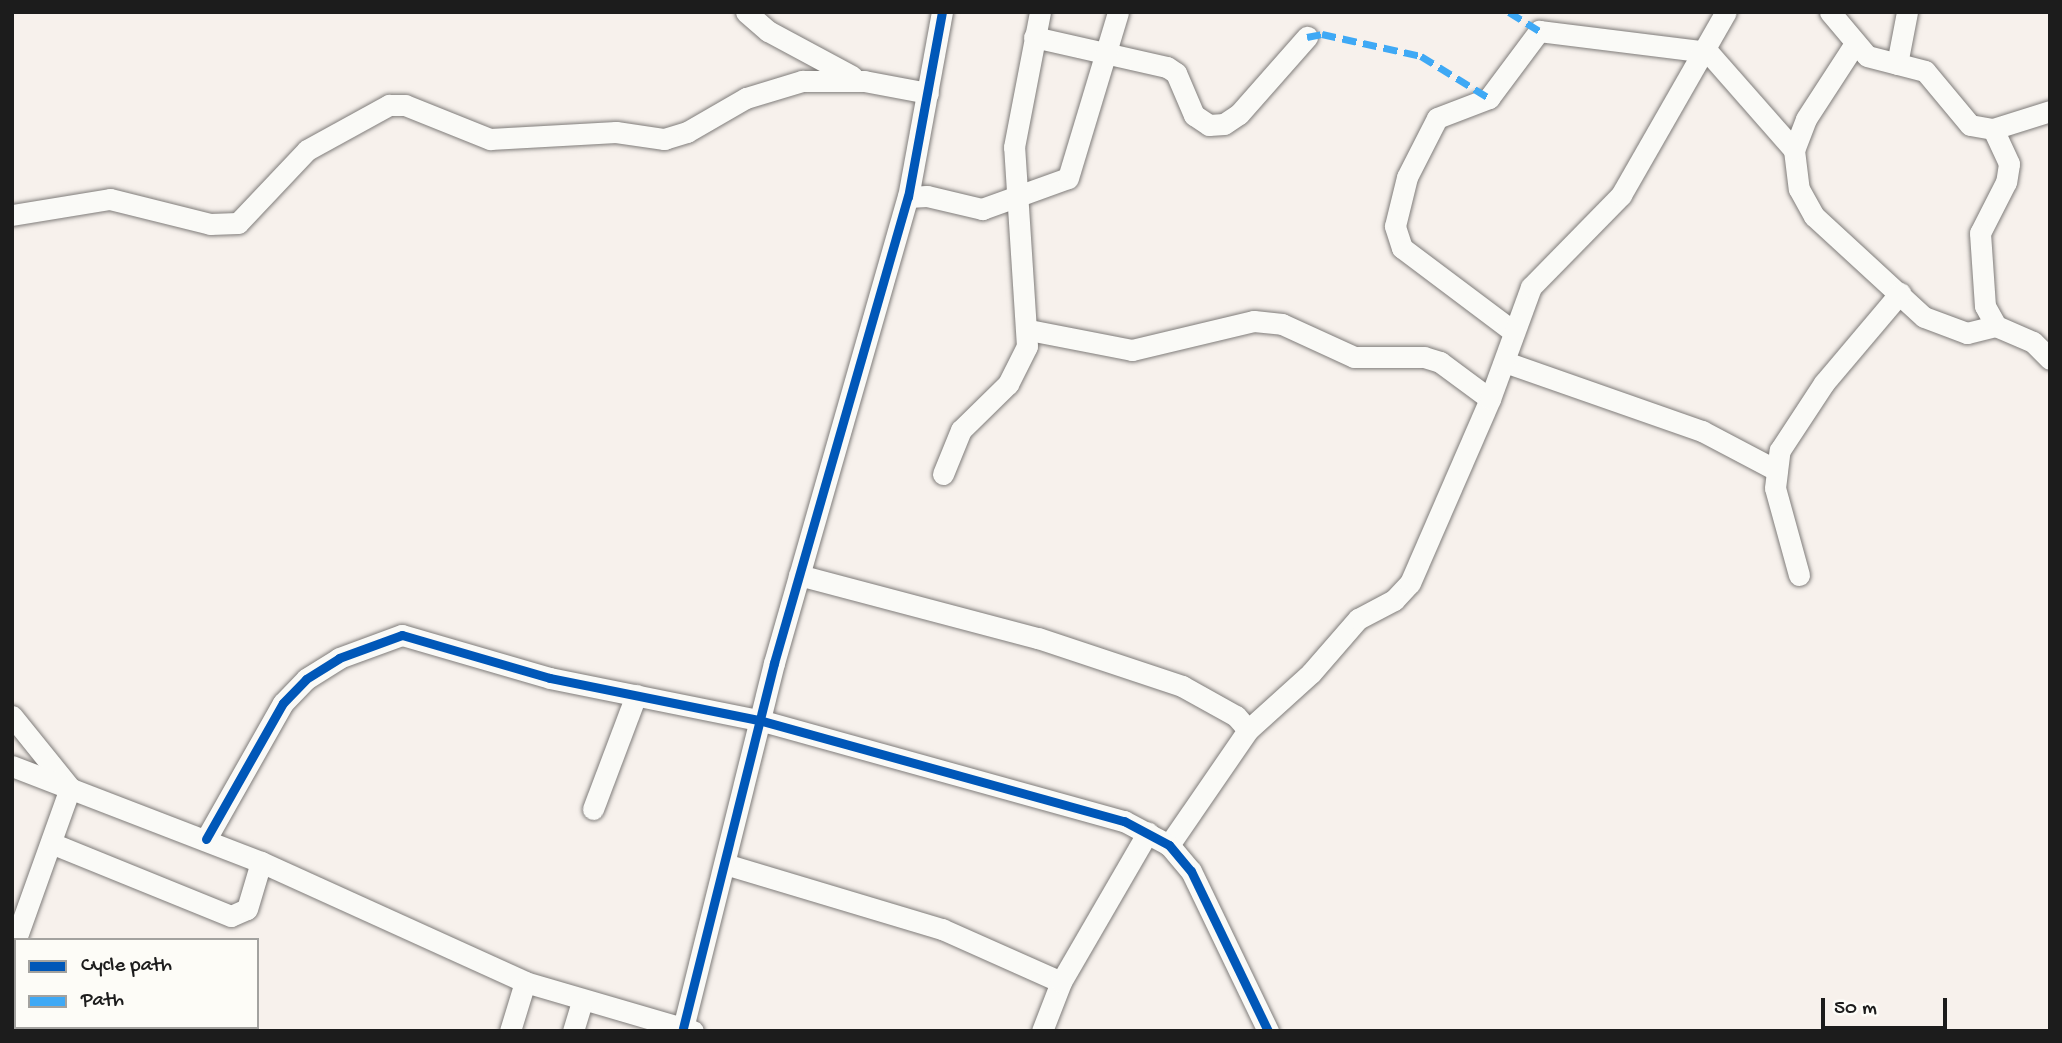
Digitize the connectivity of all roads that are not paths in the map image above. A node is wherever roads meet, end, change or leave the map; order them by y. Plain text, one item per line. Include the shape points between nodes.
1 (746, 12) edge
2 (942, 12) edge
3 (1040, 12) edge
4 (1118, 12) edge
5 (1726, 12) edge
6 (1830, 12) edge
7 (1907, 12) edge
8 (1034, 37) junction
9 (1307, 37) dead end
10 (1854, 45) junction
11 (1708, 52) junction
12 (1109, 53) junction
13 (1897, 64) junction
14 (864, 81) junction
15 (928, 93) junction
16 (2050, 111) edge
17 (1993, 129) junction
18 (1794, 150) junction
19 (908, 197) junction
20 (1015, 197) junction
21 (12, 215) edge
22 (1900, 293) junction
23 (1996, 326) junction
24 (1029, 330) junction
25 (1514, 332) junction
26 (2050, 359) edge
27 (1505, 362) junction
28 (1490, 399) junction
29 (1774, 469) junction
30 (943, 474) dead end
31 (799, 575) junction
32 (1800, 575) dead end
33 (636, 695) junction
34 (12, 716) edge
35 (759, 720) junction
36 (1248, 730) junction
37 (12, 766) edge
38 (70, 788) junction
39 (593, 809) dead end
40 (1148, 832) junction
41 (206, 839) junction
42 (51, 843) junction
43 (1169, 845) junction
44 (261, 862) junction
45 (725, 864) junction
46 (16, 938) edge
47 (524, 982) junction
48 (1061, 982) junction
49 (582, 1001) junction
50 (688, 1030) edge
51 (510, 1031) edge
52 (573, 1031) edge
53 (1042, 1031) edge
54 (1268, 1031) edge

1 - 14 street via 780,38
2 - 15 street
3 - 8 street
4 - 12 street
5 - 11 street
6 - 10 street
7 - 13 street
8 - 12 street
8 - 20 street via 1015,125
9 - 12 street via 1224,124 1209,125 1194,115 1176,73
10 - 13 street via 1867,56
10 - 18 street via 1806,119
11 - 18 street
11 - 25 street via 1621,195 1531,287
11 - 25 street via 1539,31 1489,98 1437,118 1397,205 1396,239
12 - 20 street via 1068,178
13 - 17 street via 1925,71 1956,114 1970,125
14 - 15 street
14 - 21 street via 802,81 746,98 687,132 664,139 616,132 490,139 405,105 388,105 307,150 238,223 210,224 110,199
15 - 19 street
16 - 17 street
17 - 23 street via 2009,163 2006,182 1980,233 1986,306
18 - 22 street via 1799,189 1814,216
19 - 20 street via 927,195 982,209
19 - 31 street
20 - 24 street
22 - 23 street via 1924,317 1952,331
22 - 29 street via 1824,383 1788,435
23 - 26 street via 2021,335
24 - 28 street via 1132,350 1254,321 1282,324 1354,357 1424,356 1440,362
24 - 30 street via 1020,369 961,430
25 - 27 street
27 - 28 street
27 - 29 street via 1702,431
28 - 36 street via 1410,583 1394,600 1358,619 1311,673
29 - 32 street
31 - 35 street
31 - 36 street via 1038,638 1182,686 1236,716
33 - 35 street
33 - 39 street
33 - 41 street via 550,678 402,635 383,638 306,679 284,703
34 - 38 street
35 - 40 street via 1124,821
35 - 45 street
36 - 43 street
37 - 38 street
38 - 41 street
38 - 42 street
40 - 43 street
40 - 48 street
41 - 44 street
42 - 44 street via 231,916 247,909
42 - 46 street
43 - 54 street via 1191,871
44 - 47 street
45 - 48 street via 942,929
45 - 50 street
47 - 49 street
47 - 51 street
48 - 53 street
49 - 50 street
49 - 52 street

